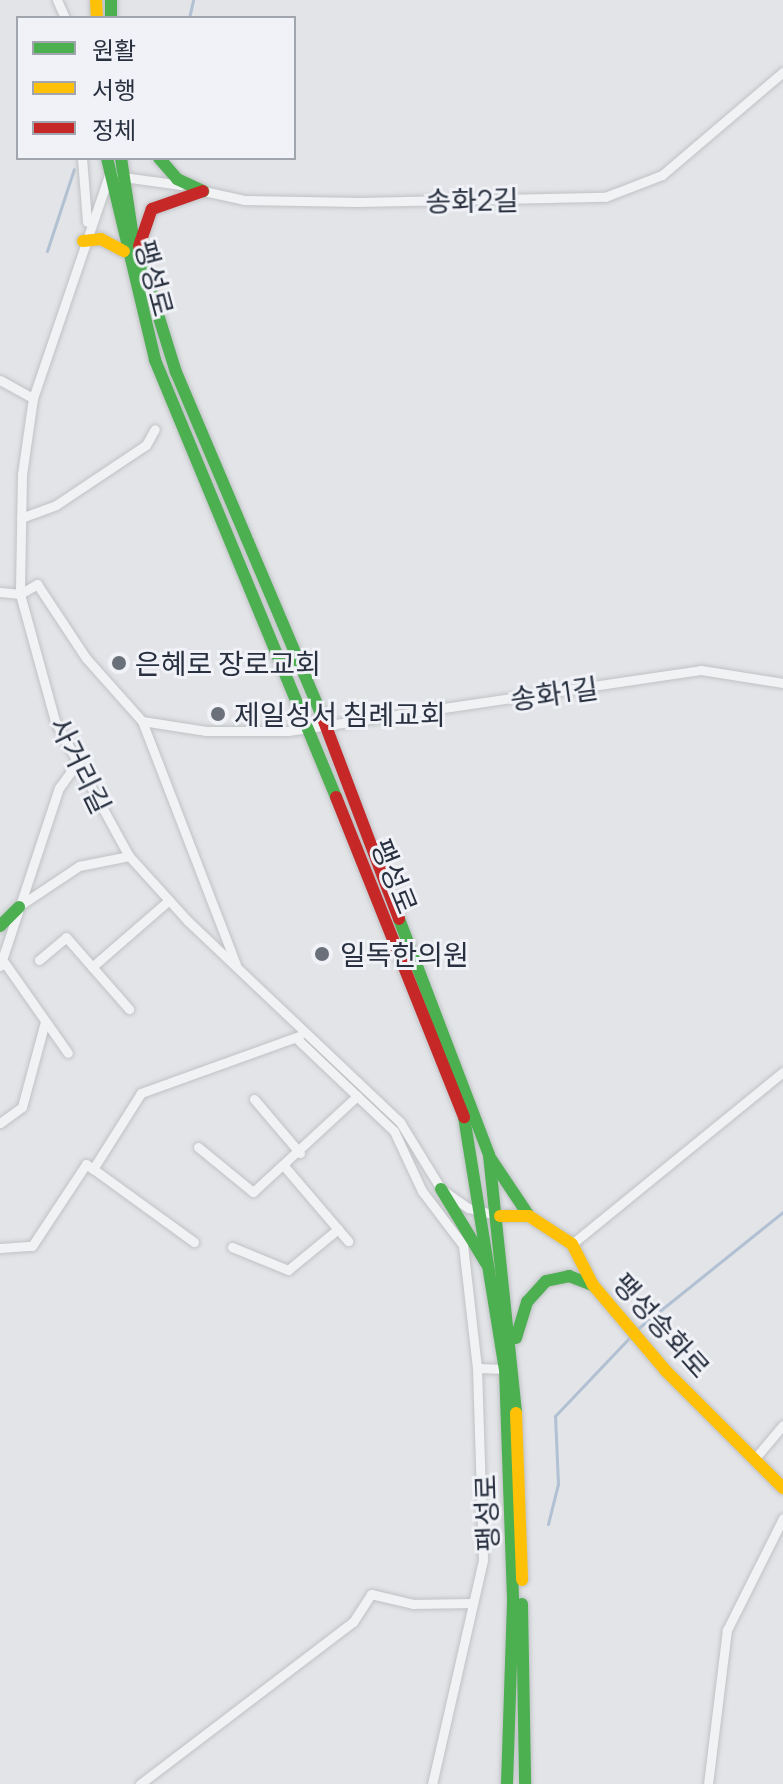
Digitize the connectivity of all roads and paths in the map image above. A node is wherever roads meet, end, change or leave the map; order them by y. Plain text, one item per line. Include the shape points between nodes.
1 (783, 72) edge
2 (82, 160) edge
3 (108, 160) edge
4 (120, 160) edge
5 (161, 160) edge
6 (115, 174) junction
7 (203, 191) junction
8 (87, 227) junction
9 (83, 241) junction
10 (138, 250) junction
11 (124, 251) junction
12 (0, 380) edge
13 (33, 398) junction
14 (155, 429) dead end
15 (21, 518) junction
16 (0, 592) edge
17 (20, 594) junction
18 (783, 683) edge
19 (142, 721) junction
20 (324, 721) junction
21 (307, 726) junction
22 (77, 763) junction
23 (129, 856) junction
24 (169, 900) junction
25 (19, 907) junction
26 (0, 926) edge
27 (39, 960) dead end
28 (2, 964) edge
29 (92, 967) junction
30 (237, 967) junction
31 (129, 1009) dead end
32 (45, 1022) junction
33 (300, 1034) junction
34 (68, 1053) dead end
35 (783, 1072) edge
36 (357, 1096) junction
37 (254, 1099) dead end
38 (0, 1123) edge
39 (198, 1147) dead end
40 (300, 1153) junction
41 (489, 1155) junction
42 (284, 1166) junction
43 (93, 1169) junction
44 (441, 1189) junction
45 (485, 1213) junction
46 (500, 1216) junction
47 (529, 1216) junction
48 (338, 1229) junction
49 (348, 1241) dead end
50 (194, 1242) dead end
51 (572, 1244) junction
52 (232, 1247) dead end
53 (0, 1248) edge
54 (492, 1275) junction
55 (593, 1285) junction
56 (514, 1344) junction
57 (477, 1368) junction
58 (505, 1369) junction
59 (783, 1425) edge
60 (757, 1456) junction
61 (783, 1488) edge
62 (783, 1518) edge
63 (469, 1603) junction
64 (526, 1781) edge
65 (140, 1784) edge
66 (432, 1784) edge
67 (507, 1784) edge
68 (708, 1784) edge

1 - 7 street, 송화2길 via 662,175 605,197 359,202
2 - 8 street
3 - 6 main road, 팽성로
4 - 6 main road, 팽성로
5 - 7 main road via 177,179
6 - 7 street, 송화2길
6 - 8 street, 사거리길
6 - 10 main road, 팽성로
6 - 11 main road, 팽성로
7 - 10 main road via 152,209
8 - 9 street, 사거리길
9 - 11 main road via 101,239
9 - 13 street, 사거리길
10 - 20 main road, 팽성로 via 176,372
11 - 21 main road, 팽성로 via 155,360
12 - 13 street
13 - 15 street, 사거리길
14 - 15 street via 146,445 56,505
15 - 17 street, 사거리길
16 - 17 street
17 - 19 street via 37,584 86,658
17 - 22 street, 사거리길 via 55,721
18 - 20 street, 송화1길 via 701,670
19 - 21 street, 송화1길 via 238,734
19 - 30 street
20 - 21 street, 송화1길
20 - 41 main road, 팽성로
21 - 45 main road, 팽성로 via 450,1072
22 - 23 street, 사거리길
22 - 25 street via 59,788
23 - 24 street, 사거리길
23 - 25 street via 79,866
24 - 29 street
24 - 30 street, 사거리길
25 - 26 main road
25 - 28 street
27 - 29 street via 66,937
28 - 32 street
29 - 31 street
30 - 33 street, 사거리길
32 - 34 street
32 - 38 street via 22,1107
33 - 36 street
33 - 43 street via 141,1093
33 - 44 street, 사거리길 via 416,1140
35 - 51 street
36 - 40 street
36 - 57 street via 403,1143 427,1200 459,1233
37 - 40 street
39 - 42 street via 253,1192
40 - 42 street
41 - 46 main road, 팽성로
41 - 47 main road
42 - 48 street
43 - 50 street
43 - 53 street via 86,1164 32,1246
44 - 45 street
44 - 54 main road via 476,1236
45 - 46 street
45 - 54 main road, 팽성로
46 - 47 main road
46 - 56 main road, 팽성로
47 - 51 main road, 팽성송화로
48 - 49 street
48 - 52 street via 288,1270
51 - 55 main road, 팽성송화로
54 - 58 main road, 팽성로
55 - 56 main road via 569,1276 546,1281 527,1302
55 - 60 main road, 팽성송화로
56 - 64 main road, 팽성로
57 - 58 street
57 - 63 street via 483,1560
58 - 67 main road, 팽성로 via 513,1603
59 - 60 street
60 - 61 main road, 팽성송화로
62 - 68 street via 727,1630
63 - 65 street via 413,1604 371,1594 353,1622
63 - 66 street

